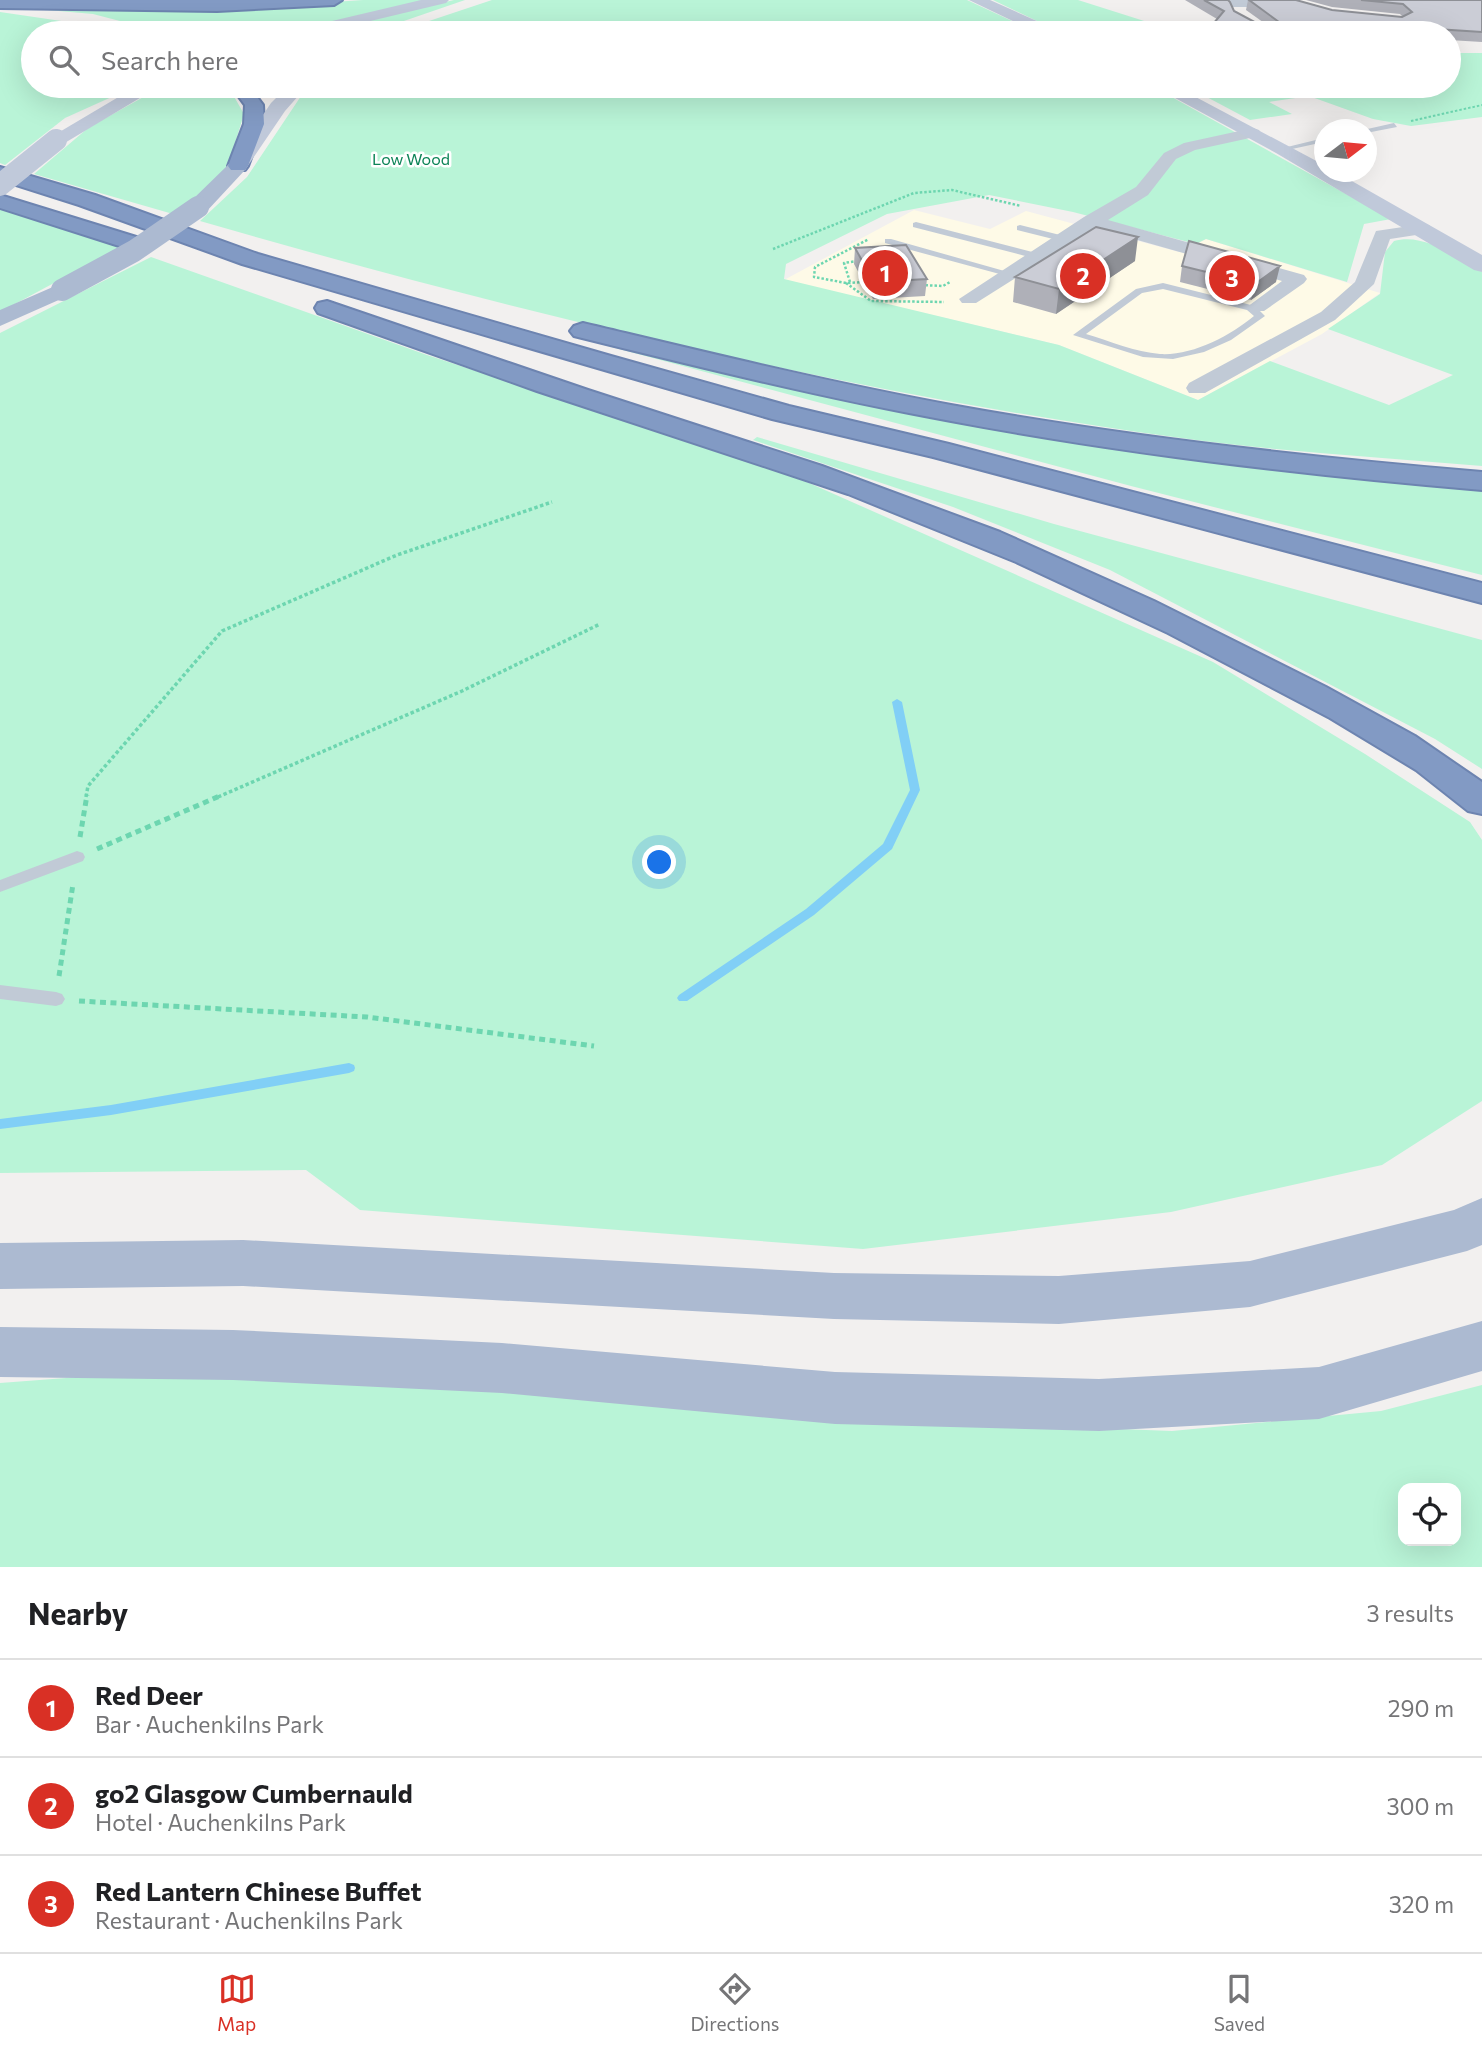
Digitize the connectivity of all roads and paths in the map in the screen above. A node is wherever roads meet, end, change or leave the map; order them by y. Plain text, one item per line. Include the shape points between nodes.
1 (334, 0) edge
2 (441, 0) edge
3 (976, 0) edge
4 (1224, 2) edge
5 (458, 4) dead end
6 (0, 5) edge
7 (1306, 7) edge
8 (1238, 16) edge
9 (95, 20) dead end
10 (351, 21) edge
11 (410, 21) edge
12 (1024, 21) edge
13 (125, 98) edge
14 (249, 98) edge
15 (287, 98) edge
16 (1185, 98) edge
17 (1482, 105) edge
18 (1394, 125) joint
19 (1377, 129) edge
20 (1253, 133) junction
21 (1314, 142) edge
22 (1283, 149) junction
23 (238, 166) junction
24 (0, 173) edge
25 (0, 185) edge
26 (952, 190) dead end
27 (87, 200) junction
28 (0, 201) edge
29 (1090, 221) junction
30 (916, 225) joint
31 (1020, 228) dead end
32 (1423, 229) junction
33 (1065, 239) junction
34 (888, 241) dead end
35 (773, 249) dead end
36 (1037, 256) junction
37 (1482, 265) edge
38 (222, 271) junction
39 (1010, 274) junction
40 (864, 282) edge
41 (846, 283) junction
42 (969, 299) joint
43 (1254, 307) junction
44 (0, 319) edge
45 (1197, 388) dead end
46 (1482, 481) edge
47 (552, 502) dead end
48 (1482, 593) edge
49 (1482, 620) edge
50 (600, 624) dead end
51 (1482, 802) edge
52 (77, 857) junction
53 (0, 886) edge
54 (0, 992) edge
55 (56, 999) junction
56 (594, 1046) dead end
57 (1482, 1220) edge
58 (0, 1266) edge
59 (1482, 1346) edge
60 (0, 1352) edge

1 - 6 highway via 205,6
2 - 10 main road
3 - 12 main road
4 - 7 street
4 - 8 street via 1237,8
5 - 11 main road
6 - 9 highway
13 - 25 main road, bridge via 56,140
14 - 23 highway via 254,105 254,124
15 - 23 main road
16 - 20 main road
17 - 18 path
18 - 19 lane
20 - 22 main road
20 - 29 street via 1190,146 1170,156 1143,191
21 - 22 lane
22 - 32 main road
23 - 44 main road, bridge via 198,208 134,251
24 - 27 highway
26 - 35 path via 914,193
27 - 46 highway via 429,295 939,410 1292,464
27 - 48 highway via 250,259 628,370
28 - 38 highway
29 - 33 street
29 - 43 street via 1297,279
30 - 36 lane
30 - 41 path via 905,221 814,267 814,277
31 - 33 lane
32 - 37 main road
32 - 45 street via 1382,235 1364,284 1328,316
33 - 36 street
34 - 39 lane
36 - 39 street
38 - 49 highway via 768,432
38 - 51 highway via 947,522 1077,577 1359,719 1459,782
39 - 42 street
40 - 41 path
41 - 42 path via 871,301
43 - 43 lane via 1151,287 1078,335 1161,357 1182,354 1238,334 1259,316
47 - 52 path via 397,555 222,631 88,786
50 - 52 path via 461,691
52 - 53 lane
52 - 55 path
54 - 55 lane
55 - 56 path via 367,1017
57 - 58 main road via 1467,1229 1250,1284 1059,1300 834,1296 243,1263
59 - 60 main road via 1319,1393 1099,1405 835,1398 502,1368 260,1356

